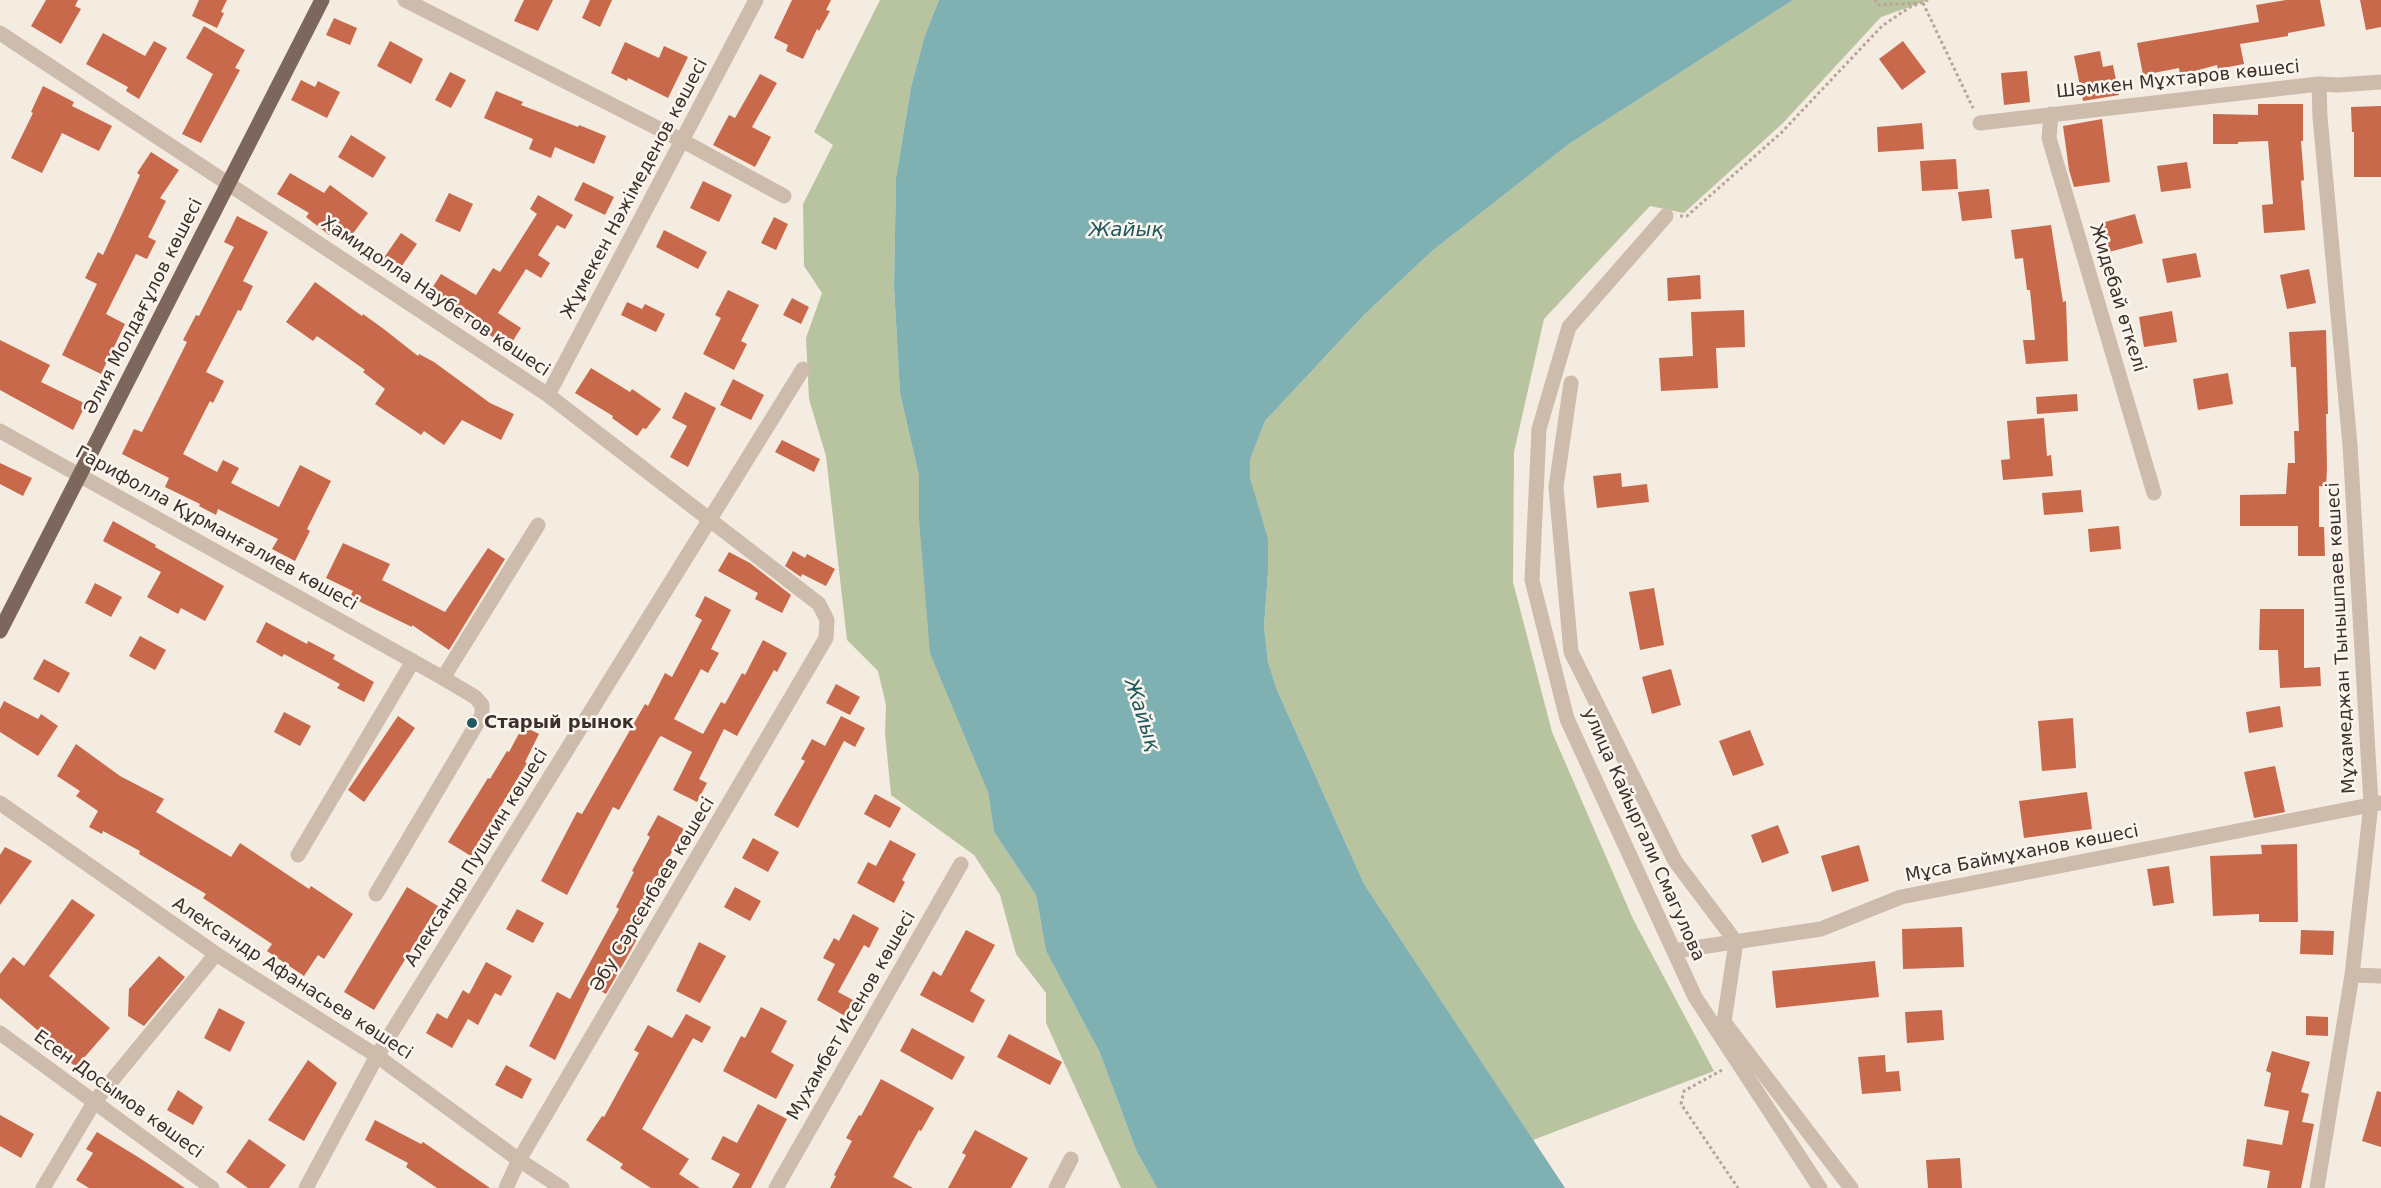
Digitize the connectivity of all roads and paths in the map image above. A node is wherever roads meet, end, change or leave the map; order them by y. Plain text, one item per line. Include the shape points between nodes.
1 (322, 0) edge
2 (405, 0) edge
3 (756, 0) edge
4 (1875, 0) edge
5 (1928, 0) edge
6 (1924, 3) junction
7 (0, 33) edge
8 (2381, 82) edge
9 (2319, 84) junction
10 (2050, 114) junction
11 (1980, 123) joint
12 (682, 141) junction
13 (229, 183) junction
14 (784, 196) dead end
15 (1666, 216) joint
16 (803, 369) dead end
17 (1571, 383) dead end
18 (548, 395) junction
19 (0, 431) edge
20 (80, 476) junction
21 (2154, 493) dead end
22 (710, 520) junction
23 (538, 525) dead end
24 (827, 620) joint
25 (0, 631) edge
26 (413, 661) junction
27 (443, 678) junction
28 (0, 803) edge
29 (2376, 803) edge
30 (298, 855) dead end
31 (961, 864) dead end
32 (376, 894) dead end
33 (1736, 942) junction
34 (1674, 951) junction
35 (216, 954) junction
36 (2352, 975) junction
37 (2381, 976) edge
38 (0, 1033) edge
39 (377, 1056) junction
40 (1716, 1074) dead end
41 (95, 1101) junction
42 (1071, 1159) dead end
43 (519, 1160) junction
44 (43, 1188) edge
45 (212, 1188) edge
46 (306, 1188) edge
47 (506, 1188) edge
48 (562, 1188) edge
49 (776, 1188) edge
50 (1056, 1188) edge
51 (1738, 1188) edge
52 (1820, 1188) edge
53 (1851, 1188) edge
54 (2317, 1188) edge

1 - 13 main road, Әлия Молдағұлов көшесі
2 - 12 street
3 - 12 street, Жұмекен Нәжімеденов көшесі
4 - 6 path via 1877,5
5 - 6 path
6 - 11 path
6 - 15 path via 1910,7 1882,26 1781,134 1687,216
7 - 13 street, Хамидолла Наубетов көшесі
8 - 9 street, Шәмкен Мұхтаров көшесі
9 - 10 street, Шәмкен Мұхтаров көшесі
9 - 29 street, Мұхамеджан Тынышпаев көшесі
10 - 11 street, Шәмкен Мұхтаров көшесі
10 - 21 street, Жидебай өткелі via 2049,138
12 - 14 street
12 - 18 street, Жұмекен Нәжімеденов көшесі
13 - 18 street, Хамидолла Наубетов көшесі
13 - 20 main road, Әлия Молдағұлов көшесі
15 - 34 street, улица Кайыргали Смагулова via 1569,327 1539,429 1532,580 1567,719
16 - 22 street, Александр Пушкин көшесі
17 - 33 street via 1556,488 1571,652 1675,861
18 - 22 street, Хамидолла Наубетов көшесі
19 - 20 street, Гарифолла Құрманғалиев көшесі
20 - 25 main road, Әлия Молдағұлов көшесі
20 - 26 street, Гарифолла Құрманғалиев көшесі
22 - 24 street, Хамидолла Наубетов көшесі via 819,604
22 - 39 street, Александр Пушкин көшесі
23 - 27 street
24 - 43 street, Әбу Сәрсенбаев көшесі via 826,638
26 - 27 street, Гарифолла Құрманғалиев көшесі
26 - 30 street
27 - 32 street, Гарифолла Құрманғалиев көшесі via 475,697 482,705 482,715
28 - 35 street, Александр Афанасьев көшесі
29 - 33 street, Мұса Баймұханов көшесі via 1901,897 1821,929
29 - 36 street, Мұхамеджан Тынышпаев көшесі
31 - 49 street, Мухамбет Исенов көшесі
33 - 34 street, Мұса Баймұханов көшесі
33 - 53 street via 1724,1022
34 - 52 street, улица Кайыргали Смагулова via 1695,998
35 - 39 street, Александр Афанасьев көшесі
35 - 41 street
36 - 37 street
36 - 54 street, Мұхамеджан Тынышпаев көшесі
38 - 41 street, Есен Досымов көшесі
39 - 43 street, Александр Афанасьев көшесі
39 - 46 street, Александр Пушкин көшесі
40 - 51 path via 1684,1091 1681,1104
41 - 44 street
41 - 45 street, Есен Досымов көшесі
42 - 50 street
43 - 47 street, Әбу Сәрсенбаев көшесі
43 - 48 street, Александр Афанасьев көшесі

